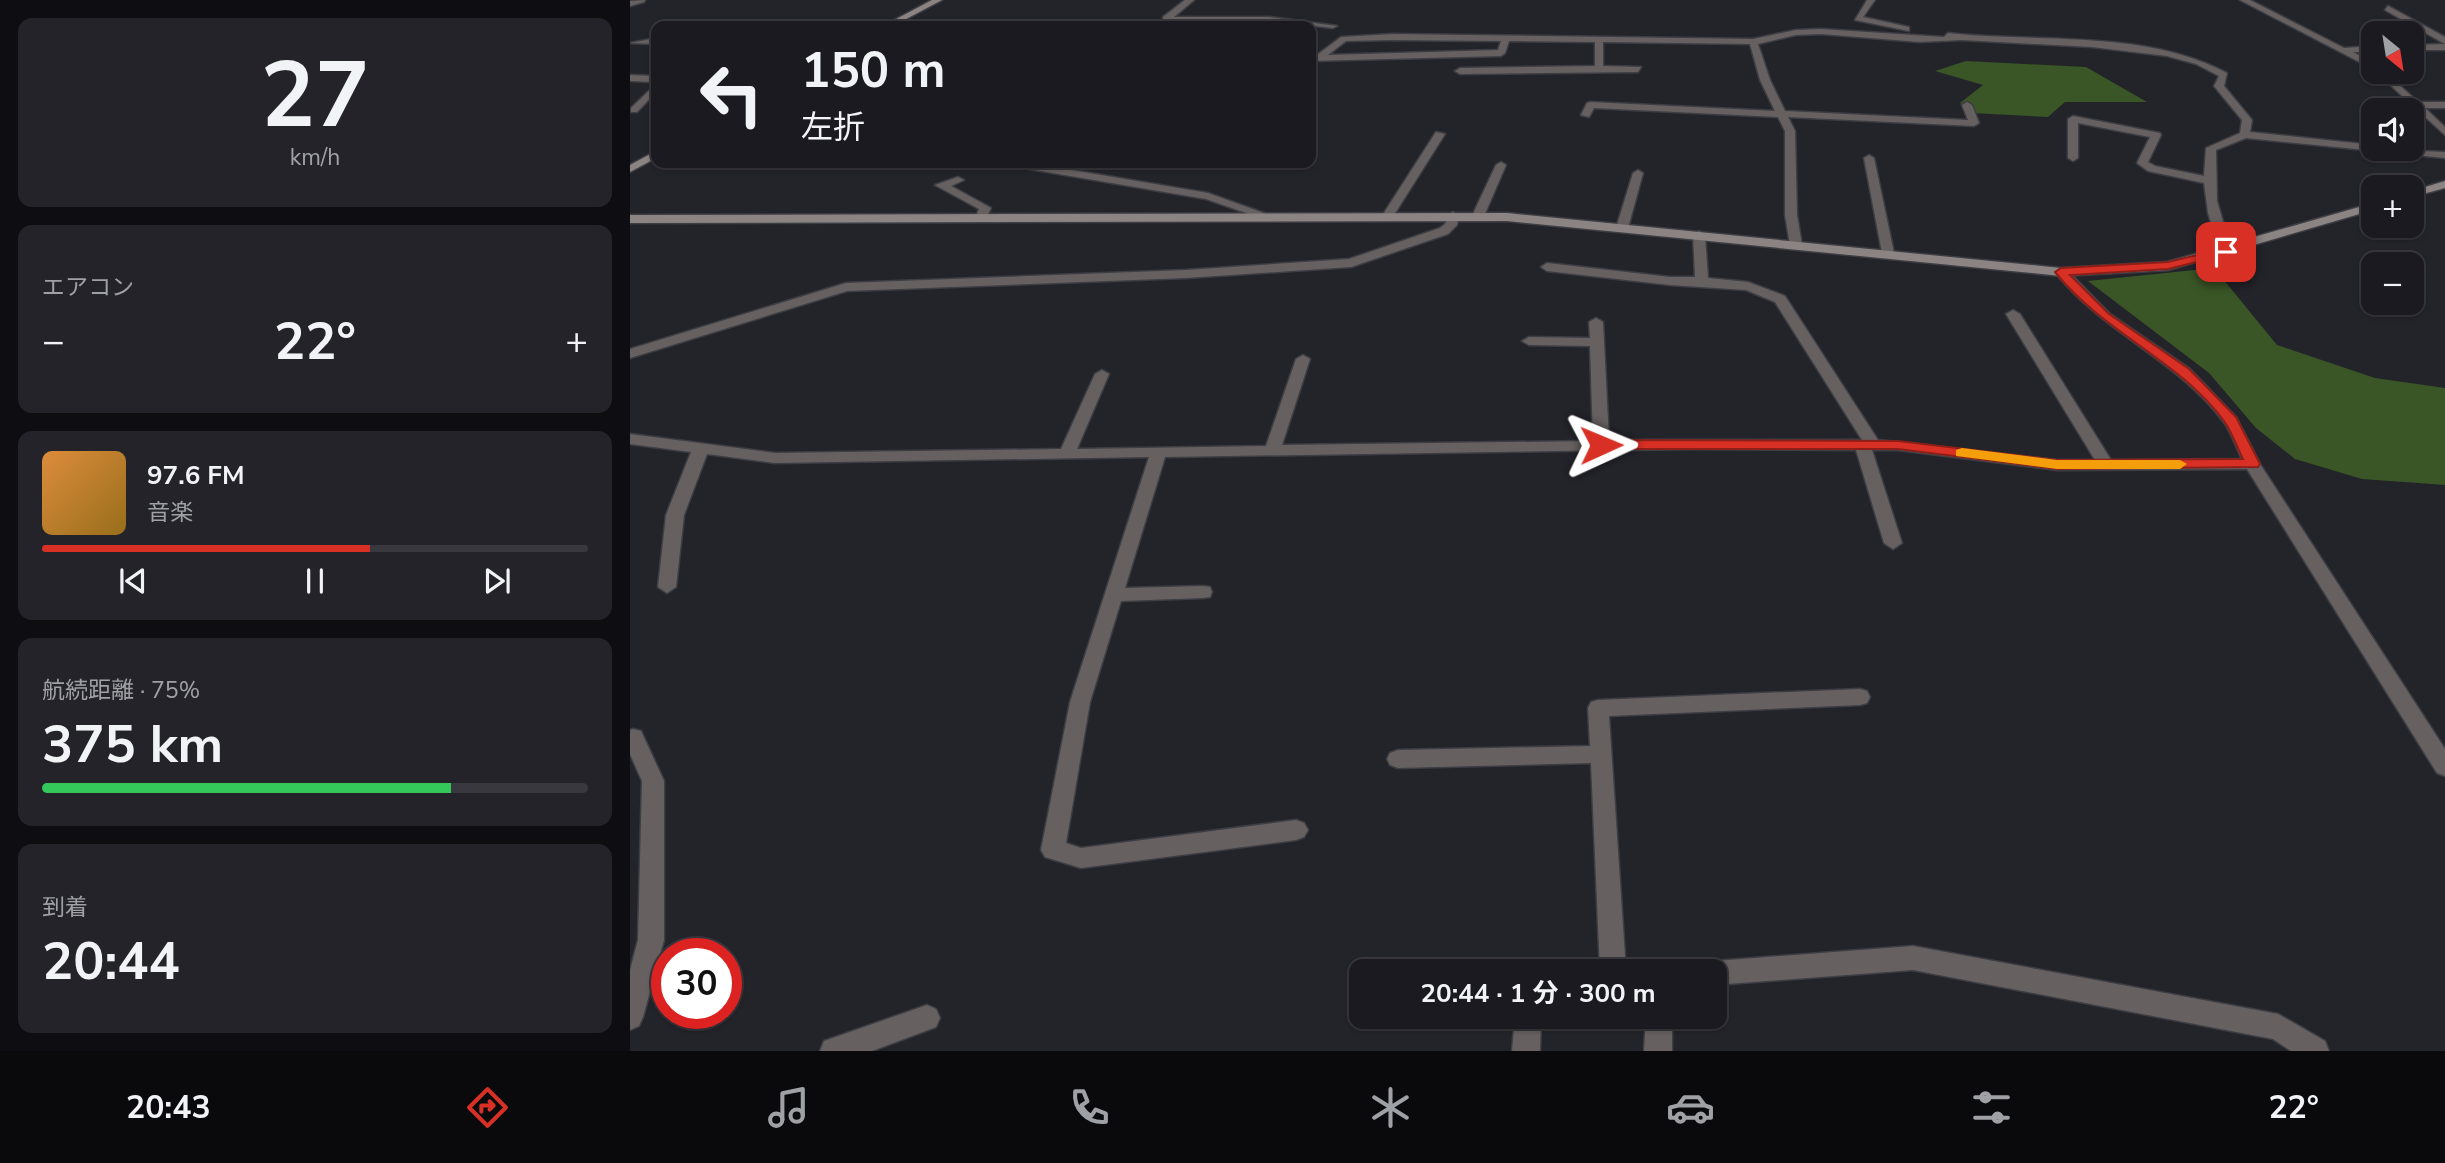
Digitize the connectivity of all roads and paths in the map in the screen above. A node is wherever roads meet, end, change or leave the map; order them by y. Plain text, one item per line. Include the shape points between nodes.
1 (641, 0) edge
2 (938, 0) edge
3 (1190, 0) edge
4 (1871, 0) edge
5 (2244, 0) edge
6 (630, 5) edge
7 (2388, 8) dead end
8 (832, 12) dead end
9 (841, 21) edge
10 (897, 21) edge
11 (1287, 21) edge
12 (1316, 24) edge
13 (1333, 26) dead end
14 (1400, 37) junction
15 (1506, 38) junction
16 (1960, 38) junction
17 (651, 41) edge
18 (2445, 41) edge
19 (1599, 42) junction
20 (634, 43) dead end
21 (1753, 43) junction
22 (2445, 47) edge
23 (2424, 48) edge
24 (2361, 49) edge
25 (2345, 50) junction
26 (1375, 55) junction
27 (1316, 57) edge
28 (1316, 58) edge
29 (2361, 59) edge
30 (1316, 69) edge
31 (1599, 69) junction
32 (1638, 69) dead end
33 (1460, 71) dead end
34 (630, 78) edge
35 (651, 79) edge
36 (2393, 84) edge
37 (651, 92) edge
38 (2408, 98) edge
39 (1967, 105) dead end
40 (2424, 105) edge
41 (2445, 106) edge
42 (1645, 107) junction
43 (651, 108) edge
44 (632, 110) edge
45 (1782, 112) junction
46 (2424, 112) edge
47 (1586, 115) dead end
48 (1643, 122) dead end
49 (2445, 132) edge
50 (1440, 134) dead end
51 (2245, 135) junction
52 (2445, 155) edge
53 (651, 157) edge
54 (1869, 158) dead end
55 (2073, 158) dead end
56 (1500, 165) dead end
57 (1038, 168) edge
58 (1091, 168) edge
59 (630, 169) edge
60 (1638, 173) dead end
61 (1079, 176) junction
62 (958, 180) dead end
63 (2208, 180) junction
64 (2445, 184) edge
65 (2424, 190) edge
66 (2361, 210) edge
67 (1388, 216) junction
68 (1452, 216) junction
69 (1478, 216) junction
70 (1269, 217) junction
71 (981, 218) junction
72 (630, 219) edge
73 (1622, 228) junction
74 (1699, 235) junction
75 (1796, 245) junction
76 (2226, 252) junction
77 (1888, 253) junction
78 (1547, 267) dead end
79 (2061, 272) junction
80 (1702, 281) junction
81 (2012, 314) dead end
82 (1596, 322) dead end
83 (1529, 341) dead end
84 (1597, 342) junction
85 (630, 354) edge
86 (1303, 359) dead end
87 (1102, 373) dead end
88 (630, 439) edge
89 (1601, 445) junction
90 (1868, 445) junction
91 (701, 448) junction
92 (1273, 449) junction
93 (1159, 451) junction
94 (1067, 453) junction
95 (2252, 464) junction
96 (2106, 465) junction
97 (1893, 542) dead end
98 (667, 587) dead end
99 (1203, 592) dead end
100 (1114, 594) junction
101 (1860, 697) dead end
102 (634, 737) dead end
103 (1602, 754) junction
104 (1398, 759) dead end
105 (2445, 766) edge
106 (1296, 830) dead end
107 (1612, 959) edge
108 (1727, 972) edge
109 (630, 1017) edge
110 (927, 1018) dead end
111 (1527, 1029) edge
112 (1658, 1029) edge
113 (834, 1051) edge
114 (1526, 1051) edge
115 (1658, 1051) edge
116 (2315, 1051) edge

1 - 6 street
2 - 10 street
3 - 11 street via 1166,19
4 - 16 street via 1858,18
5 - 25 street
7 - 18 street
8 - 9 street
12 - 13 street
14 - 15 street
14 - 26 street
14 - 27 street via 1344,39
15 - 19 street
15 - 26 street via 1501,53
16 - 21 street via 1797,32
16 - 51 street via 2132,48 2189,59 2224,75 2219,86 2247,120
17 - 20 street
19 - 21 street
19 - 31 street
21 - 45 street
22 - 23 street
24 - 25 street
25 - 29 street
26 - 28 street
26 - 30 street via 1375,63
31 - 32 street
31 - 33 street
34 - 35 street
36 - 38 street
37 - 44 street
39 - 45 street via 1974,123
40 - 41 street
42 - 45 street
42 - 47 street via 1590,104
42 - 48 street
43 - 44 street
45 - 75 street via 1790,131
46 - 49 street
50 - 67 street
51 - 52 street
51 - 63 street via 2211,148
53 - 59 street
54 - 77 street
55 - 63 street via 2073,119 2156,135 2142,163
56 - 69 street
57 - 61 street
58 - 61 street
60 - 73 street
61 - 70 street via 1208,196
62 - 71 street via 941,186 985,208
63 - 76 street via 2214,223
64 - 65 street
66 - 76 street
67 - 68 street
67 - 70 street
68 - 69 street
68 - 85 street via 1444,231 1351,263 1173,275 846,287
69 - 73 street
70 - 71 street
71 - 72 street
73 - 74 street
74 - 75 street
74 - 80 street
75 - 77 street
76 - 79 street via 2168,266
77 - 79 street
78 - 80 street
79 - 95 street via 2105,317 2185,372 2231,420
80 - 90 street via 1748,286 1780,299
81 - 96 street
82 - 84 street
83 - 84 street
84 - 89 street
86 - 92 street
87 - 94 street
88 - 91 street
89 - 90 street
89 - 92 street
90 - 96 street via 2057,465
90 - 97 street
91 - 94 street via 775,458
91 - 98 street via 675,515
92 - 93 street
93 - 94 street
93 - 100 street
95 - 96 street
95 - 105 street
99 - 100 street
100 - 106 street via 1080,702 1053,850 1082,858
101 - 103 street via 1598,708
102 - 109 street via 653,780 651,940
103 - 104 street
103 - 107 street
108 - 116 street via 1913,958 2278,1027
110 - 113 street
111 - 114 street
112 - 115 street

